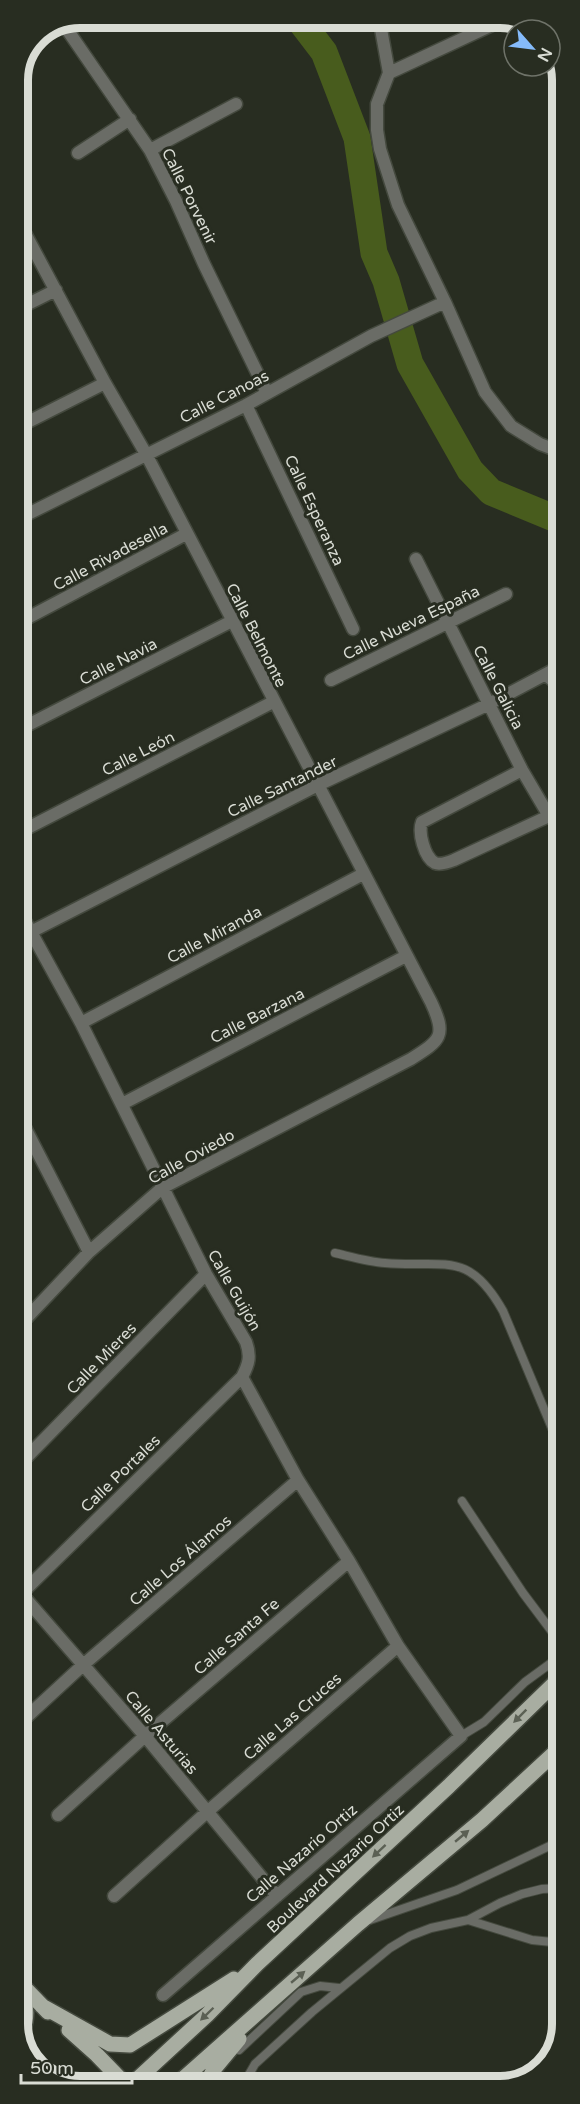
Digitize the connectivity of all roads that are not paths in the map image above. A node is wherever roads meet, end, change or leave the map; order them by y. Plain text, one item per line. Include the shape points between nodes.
1 (381, 29) edge
2 (483, 29) edge
3 (68, 31) edge
4 (389, 73) junction
5 (236, 104) dead end
6 (130, 119) junction
7 (150, 150) junction
8 (78, 153) dead end
9 (28, 238) edge
10 (56, 290) junction
11 (445, 302) junction
12 (28, 304) edge
13 (105, 383) junction
14 (267, 393) junction
15 (246, 405) junction
16 (28, 422) edge
17 (552, 449) edge
18 (146, 454) junction
19 (28, 514) edge
20 (186, 534) junction
21 (416, 559) dead end
22 (506, 594) dead end
23 (28, 618) edge
24 (232, 621) junction
25 (448, 623) junction
26 (353, 629) dead end
27 (552, 671) edge
28 (546, 675) junction
29 (331, 680) dead end
30 (552, 680) edge
31 (273, 702) junction
32 (489, 704) junction
33 (28, 725) edge
34 (522, 770) junction
35 (318, 786) junction
36 (549, 816) junction
37 (552, 818) edge
38 (28, 828) edge
39 (363, 873) junction
40 (28, 933) edge
41 (28, 941) edge
42 (406, 956) junction
43 (81, 1023) junction
44 (411, 1059) joint
45 (122, 1104) junction
46 (28, 1133) edge
47 (162, 1188) junction
48 (89, 1252) junction
49 (336, 1253) dead end
50 (206, 1274) junction
51 (28, 1316) edge
52 (242, 1377) junction
53 (552, 1428) edge
54 (28, 1456) edge
55 (298, 1480) junction
56 (462, 1502) dead end
57 (349, 1561) junction
58 (28, 1585) edge
59 (28, 1602) edge
60 (552, 1632) edge
61 (398, 1646) junction
62 (552, 1662) edge
63 (83, 1665) junction
64 (552, 1686) edge
65 (28, 1716) edge
66 (145, 1736) junction
67 (461, 1736) junction
68 (552, 1755) edge
69 (207, 1812) junction
70 (58, 1815) dead end
71 (552, 1845) edge
72 (552, 1888) edge
73 (114, 1896) dead end
74 (277, 1896) junction
75 (468, 1920) junction
76 (358, 1924) junction
77 (552, 1943) edge
78 (257, 1964) junction
79 (339, 1988) junction
80 (28, 1991) edge
81 (163, 1995) dead end
82 (274, 1998) junction
83 (42, 2006) junction
84 (239, 2050) dead end
85 (116, 2075) edge
86 (142, 2075) edge
87 (187, 2075) edge
88 (211, 2075) edge
89 (248, 2075) edge

1 - 4 street
2 - 4 street
3 - 6 street, Calle Porvenir
4 - 11 street via 377,104 380,149 398,205
5 - 7 street
6 - 7 street, Calle Porvenir
6 - 8 street
7 - 14 street, Calle Porvenir
9 - 10 street, Calle Belmonte
10 - 12 street
10 - 13 street, Calle Belmonte
11 - 14 street, Calle Canoas via 371,336
11 - 17 street via 485,392 498,411 511,426
13 - 16 street
13 - 18 street, Calle Belmonte
14 - 15 street, Calle Canoas
15 - 18 street, Calle Canoas
15 - 26 street, Calle Esperanza
18 - 19 street, Calle Canoas
18 - 20 street, Calle Belmonte
20 - 23 street, Calle Rivadesella
20 - 24 street, Calle Belmonte
21 - 25 street, Calle Galicia
22 - 25 street, Calle Nueva España
24 - 31 street, Calle Belmonte
24 - 33 street, Calle Navia
25 - 29 street, Calle Nueva España
25 - 32 street, Calle Galicia
27 - 28 street, Calle Santander
28 - 30 street
28 - 32 street, Calle Santander
31 - 35 street, Calle Belmonte
31 - 38 street, Calle León
32 - 34 street, Calle Galicia
32 - 35 street, Calle Santander
34 - 36 street, Calle Galicia
34 - 36 street via 422,822 421,838 432,861 447,862 468,854
35 - 39 street, Calle Belmonte
35 - 40 street, Calle Santander
36 - 37 street
39 - 42 street, Calle Belmonte
39 - 43 street, Calle Miranda
41 - 43 street, Calle Guijón
42 - 44 street, Calle Belmonte via 437,1015 440,1030 433,1045
42 - 45 street, Calle Barzana
43 - 45 street, Calle Guijón
44 - 47 street, Calle Oviedo
45 - 47 street, Calle Guijón
46 - 48 street
47 - 48 street, Calle Oviedo
47 - 50 street, Calle Guijón
48 - 51 street, Calle Oviedo
49 - 53 lane via 382,1263 460,1266 477,1275 503,1311
50 - 52 street, Calle Guijón via 250,1353
50 - 54 street, Calle Mieres
52 - 55 street
52 - 58 street, Calle Portales
55 - 57 street
55 - 63 street, Calle Los Álamos
56 - 60 lane
57 - 61 street
57 - 66 street, Calle Santa Fe
59 - 63 street, Calle Asturias
61 - 67 street
61 - 69 street, Calle Las Cruces
62 - 67 lane via 525,1682 484,1722
63 - 65 street, Calle Los Álamos
63 - 66 street, Calle Asturias
64 -> 78 main road, Boulevard Nazario Ortiz
66 - 69 street, Calle Asturias
66 - 70 street, Calle Santa Fe
67 - 74 street, Calle Nazario Ortiz
76 -> 68 main road
69 - 73 street, Calle Las Cruces
69 - 74 street, Calle Asturias
71 - 76 lane via 457,1890
72 - 75 lane via 522,1894
74 - 81 street, Calle Nazario Ortiz
75 - 77 lane
75 - 79 lane via 410,1936
82 -> 76 main road
78 - 83 main road via 130,2045 110,2044
78 -> 86 main road, Boulevard Nazario Ortiz
79 - 84 lane via 320,1986 301,1992
79 - 89 lane via 255,2064
80 - 83 main road
82 - 87 main road
82 - 88 main road
83 - 85 main road

